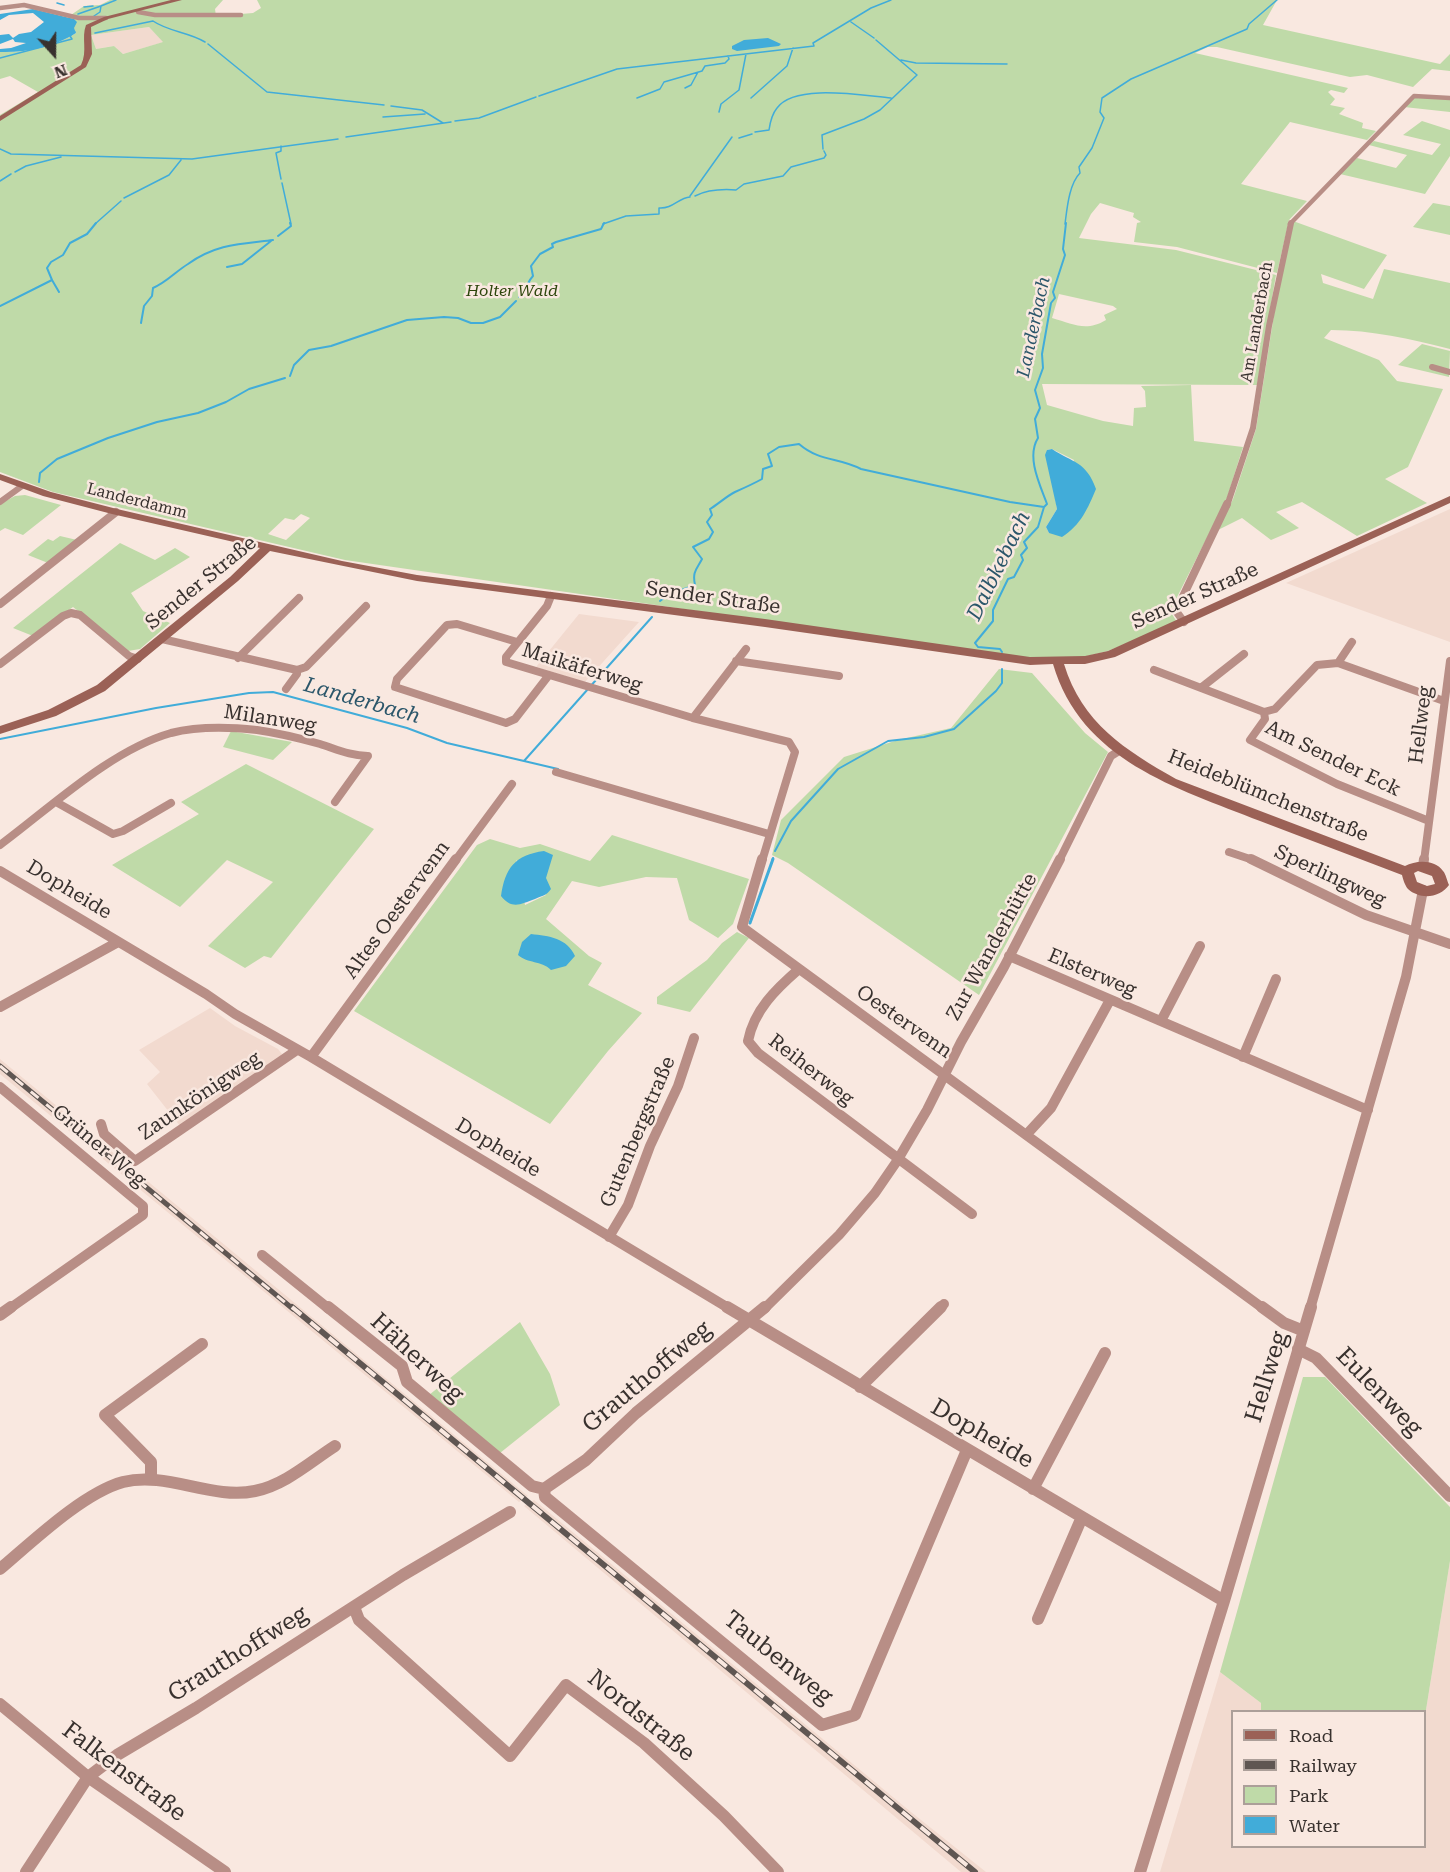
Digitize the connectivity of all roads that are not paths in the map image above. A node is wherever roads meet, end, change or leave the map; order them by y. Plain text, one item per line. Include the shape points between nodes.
1 (179, 0) edge
2 (0, 8) edge
3 (138, 12) junction
4 (241, 15) dead end
5 (79, 18) junction
6 (106, 18) junction
7 (88, 26) junction
8 (1450, 98) edge
9 (0, 119) edge
10 (1431, 367) dead end
11 (1450, 372) edge
12 (0, 477) edge
13 (22, 486) junction
14 (1450, 499) edge
15 (0, 501) edge
16 (116, 512) junction
17 (268, 547) junction
18 (552, 596) junction
19 (299, 598) dead end
20 (0, 604) edge
21 (366, 606) dead end
22 (1184, 622) junction
23 (162, 639) junction
24 (517, 642) junction
25 (1352, 642) dead end
26 (746, 649) dead end
27 (1244, 654) dead end
28 (238, 658) junction
29 (138, 659) junction
30 (736, 661) junction
31 (1450, 661) edge
32 (1058, 662) junction
33 (1338, 663) junction
34 (0, 664) edge
35 (297, 670) junction
36 (1154, 670) dead end
37 (549, 675) junction
38 (839, 676) dead end
39 (1202, 687) junction
40 (286, 689) dead end
41 (1444, 701) junction
42 (1264, 712) junction
43 (693, 718) junction
44 (0, 730) edge
45 (1119, 751) junction
46 (556, 772) dead end
47 (512, 784) dead end
48 (56, 802) junction
49 (335, 802) dead end
50 (171, 803) dead end
51 (1429, 821) junction
52 (769, 834) junction
53 (0, 844) edge
54 (1229, 852) dead end
55 (1423, 866) junction
56 (0, 871) edge
57 (1407, 872) junction
58 (1446, 887) edge
59 (1423, 890) junction
60 (1415, 932) junction
61 (118, 942) junction
62 (1450, 944) edge
63 (1200, 946) dead end
64 (1009, 956) junction
65 (799, 969) junction
66 (1276, 979) dead end
67 (1110, 1000) junction
68 (0, 1007) edge
69 (1161, 1022) junction
70 (694, 1038) dead end
71 (297, 1050) junction
72 (311, 1057) junction
73 (1243, 1057) junction
74 (946, 1074) junction
75 (0, 1088) edge
76 (1368, 1110) junction
77 (101, 1124) dead end
78 (1027, 1134) junction
79 (898, 1160) junction
80 (972, 1214) dead end
81 (609, 1238) junction
82 (262, 1255) dead end
83 (944, 1304) dead end
84 (1, 1312) edge
85 (750, 1320) junction
86 (1304, 1331) junction
87 (202, 1344) dead end
88 (1298, 1349) junction
89 (1105, 1353) dead end
90 (860, 1387) junction
91 (335, 1446) dead end
92 (967, 1450) junction
93 (151, 1479) junction
94 (544, 1489) junction
95 (1033, 1489) junction
96 (1450, 1496) edge
97 (510, 1512) dead end
98 (1082, 1517) junction
99 (0, 1569) edge
100 (1224, 1601) junction
101 (354, 1607) junction
102 (1038, 1619) dead end
103 (0, 1704) edge
104 (88, 1777) junction
105 (26, 1872) edge
106 (225, 1872) edge
107 (778, 1872) edge
108 (1140, 1872) edge

1 - 3 main road
2 - 5 street via 33,6
3 - 4 street
3 - 6 main road
5 - 6 street
5 - 7 street
6 - 7 main road
7 - 9 main road via 90,54 84,66
8 - 22 street, Am Landerbach via 1413,96 1291,221 1252,428 1230,499 1176,611
10 - 11 street
12 - 13 main road, Landerdamm
13 - 15 street
13 - 16 main road, Landerdamm
14 - 22 main road, Sender Straße
16 - 17 main road, Landerdamm
16 - 20 street
17 - 18 main road, Sender Straße via 408,577
17 - 23 main road, Sender Straße
18 - 24 street, Maikäferweg
18 - 32 main road, Sender Straße
19 - 28 street
21 - 35 street via 306,667
22 - 32 main road, Sender Straße via 1111,654
23 - 28 street
23 - 29 main road, Sender Straße
24 - 37 street, Maikäferweg via 506,662
24 - 37 street via 457,624 447,625 395,687 506,723 515,719
25 - 33 street
26 - 30 street
27 - 39 street
28 - 35 street
29 - 34 street via 129,656 80,615 71,613
29 - 44 main road, Sender Straße via 77,702
30 - 38 street
30 - 43 street
31 - 41 street, Hellweg
32 - 45 main road, Heideblümchenstraße via 1062,680 1078,709
33 - 41 street
33 - 42 street via 1317,665 1275,709
35 - 40 street
36 - 39 street
37 - 43 street, Maikäferweg
39 - 42 street
41 - 51 street, Hellweg
42 - 51 street, Am Sender Eck via 1265,718 1250,740 1337,784
43 - 52 street, Maikäferweg via 789,742 794,747
45 - 57 main road, Heideblümchenstraße via 1172,782
45 - 64 street, Zur Wanderhütte via 1111,756
46 - 52 street
47 - 72 street, Altes Oestervenn
48 - 49 street, Milanweg via 103,765 141,743 176,731 225,726 368,756
48 - 50 street via 113,834
48 - 53 street, Milanweg
51 - 55 street, Hellweg
52 - 65 street, Oestervenn via 742,927
54 - 60 street, Sperlingweg via 1256,861 1366,915
55 - 57 main road
55 - 58 main road via 1438,873
56 - 61 street, Dopheide
57 - 59 main road via 1412,885
58 - 59 main road
59 - 60 street, Hellweg
60 - 62 street, Sperlingweg
60 - 76 street, Hellweg via 1407,977
61 - 68 street, Dopheide
61 - 71 street, Dopheide
63 - 69 street
64 - 67 street, Elsterweg
64 - 74 street, Zur Wanderhütte
65 - 74 street, Oestervenn
65 - 79 street, Reiherweg via 773,993 748,1031 747,1041
66 - 73 street
67 - 69 street, Elsterweg
67 - 78 street via 1051,1108
69 - 73 street, Elsterweg
70 - 81 street, Gutenbergstraße via 628,1205
71 - 72 street, Dopheide
71 - 77 street, Zaunkönigweg via 135,1161 104,1134
72 - 81 street, Dopheide
73 - 76 street, Elsterweg
74 - 78 street, Oestervenn
74 - 79 street, Zur Wanderhütte
75 - 84 street, Grüner Weg via 145,1211
76 - 86 street, Hellweg
78 - 86 street, Oestervenn via 1284,1323
79 - 80 street
79 - 85 street, Zur Wanderhütte via 833,1242
81 - 85 street, Dopheide
82 - 94 street, Häherweg via 402,1366 407,1382 532,1486
83 - 90 street
85 - 90 street, Dopheide
85 - 94 street, Grauthoffweg
86 - 88 street, Hellweg
87 - 93 street via 105,1415 151,1462
88 - 96 street, Eulenweg via 1317,1358
88 - 100 street, Hellweg
89 - 95 street
90 - 92 street, Dopheide
91 - 93 street via 277,1483 256,1491 230,1493
92 - 94 street, Taubenweg via 855,1715 822,1725 545,1497
92 - 95 street, Dopheide
93 - 99 street via 122,1483 92,1498
95 - 98 street, Dopheide
97 - 101 street, Grauthoffweg
98 - 100 street, Dopheide
98 - 102 street
100 - 108 street, Hellweg
101 - 104 street, Grauthoffweg
101 - 107 street, Nordstraße via 359,1620 510,1756 566,1684 644,1743
103 - 104 street, Falkenstraße
104 - 105 street, Grauthoffweg
104 - 106 street, Falkenstraße

